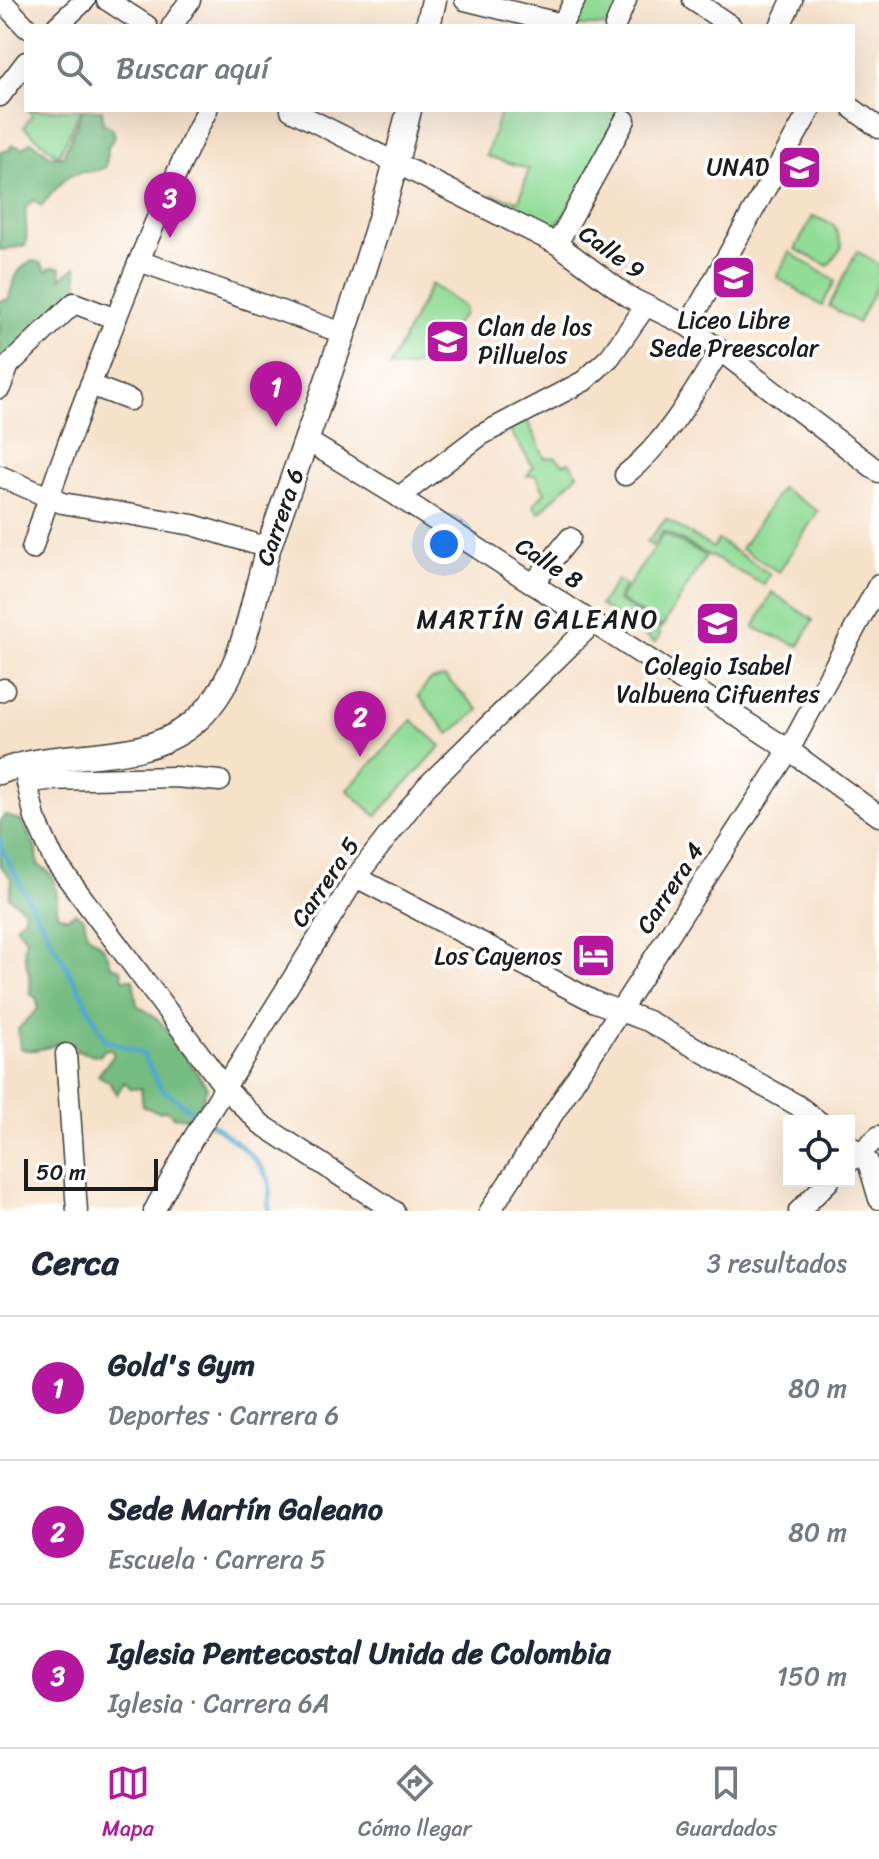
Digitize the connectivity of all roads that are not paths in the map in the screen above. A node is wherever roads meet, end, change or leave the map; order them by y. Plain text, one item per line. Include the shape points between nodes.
1 (1, 0) edge
2 (85, 0) edge
3 (107, 0) edge
4 (190, 0) edge
5 (434, 0) edge
6 (465, 0) edge
7 (575, 0) edge
8 (626, 0) edge
9 (693, 0) edge
10 (792, 0) edge
11 (59, 24) edge
12 (144, 24) edge
13 (173, 24) edge
14 (428, 24) edge
15 (562, 24) edge
16 (616, 24) edge
17 (728, 24) edge
18 (781, 24) edge
19 (24, 25) edge
20 (24, 65) edge
21 (0, 96) edge
22 (855, 110) edge
23 (206, 112) edge
24 (295, 112) edge
25 (409, 112) edge
26 (809, 112) edge
27 (625, 120) dead end
28 (879, 128) edge
29 (396, 163) junction
30 (557, 244) junction
31 (139, 261) junction
32 (645, 307) junction
33 (116, 319) junction
34 (688, 326) junction
35 (343, 333) junction
36 (720, 350) junction
37 (90, 385) junction
38 (0, 388) edge
39 (130, 400) dead end
40 (306, 440) junction
41 (879, 472) edge
42 (625, 475) dead end
43 (0, 476) edge
44 (48, 497) junction
45 (399, 497) junction
46 (570, 538) dead end
47 (268, 548) junction
48 (32, 549) dead end
49 (533, 584) junction
50 (879, 584) edge
51 (593, 623) junction
52 (789, 750) junction
53 (11, 769) edge
54 (220, 781) dead end
55 (879, 816) edge
56 (356, 877) junction
57 (621, 1011) junction
58 (66, 1054) dead end
59 (226, 1089) junction
60 (810, 1115) edge
61 (879, 1136) edge
62 (855, 1152) edge
63 (855, 1154) edge
64 (823, 1187) edge
65 (879, 1199) edge
66 (156, 1207) edge
67 (77, 1211) edge
68 (136, 1211) edge
69 (394, 1211) edge
70 (490, 1211) edge
71 (799, 1211) edge

1 - 19 street
2 - 11 street
3 - 12 street
4 - 13 street
5 - 14 main road
6 - 15 street
7 - 15 street
8 - 16 street
9 - 17 street
10 - 18 street
20 - 21 street
22 - 28 street
23 - 31 street
24 - 29 street, Calle 9
25 - 29 main road, Carrera 6
26 - 34 street
27 - 30 street
29 - 30 street, Calle 9
29 - 35 main road, Carrera 6
30 - 32 street, Calle 9
31 - 33 street
31 - 35 street
32 - 34 street, Calle 9
32 - 45 street via 610,357 584,381 481,435
33 - 37 street
33 - 38 street via 74,303 9,365
34 - 36 street, Calle 9
35 - 40 main road, Carrera 6
36 - 41 street, Calle 9
36 - 42 street via 669,432
37 - 39 street
37 - 44 street
40 - 45 street, Calle 8
40 - 47 main road, Carrera 6
43 - 44 street
44 - 47 street via 193,525
44 - 48 street
45 - 49 street, Calle 8
46 - 49 street
47 - 53 main road, Carrera 6 via 235,663 216,698 193,724 154,744
49 - 51 street, Calle 8
50 - 52 street, Carrera 4
51 - 52 street, Calle 8
51 - 56 street, Carrera 5 via 426,787
52 - 55 street, Calle 8
52 - 57 street, Carrera 4
53 - 54 street via 47,780
53 - 59 street via 54,860
56 - 57 street
56 - 59 street, Carrera 5
57 - 60 street via 648,1021
57 - 70 street, Carrera 4
58 - 67 street
59 - 66 street, Carrera 5
59 - 69 street via 261,1124
61 - 62 street
63 - 65 street via 868,1162
64 - 71 street
66 - 68 street

